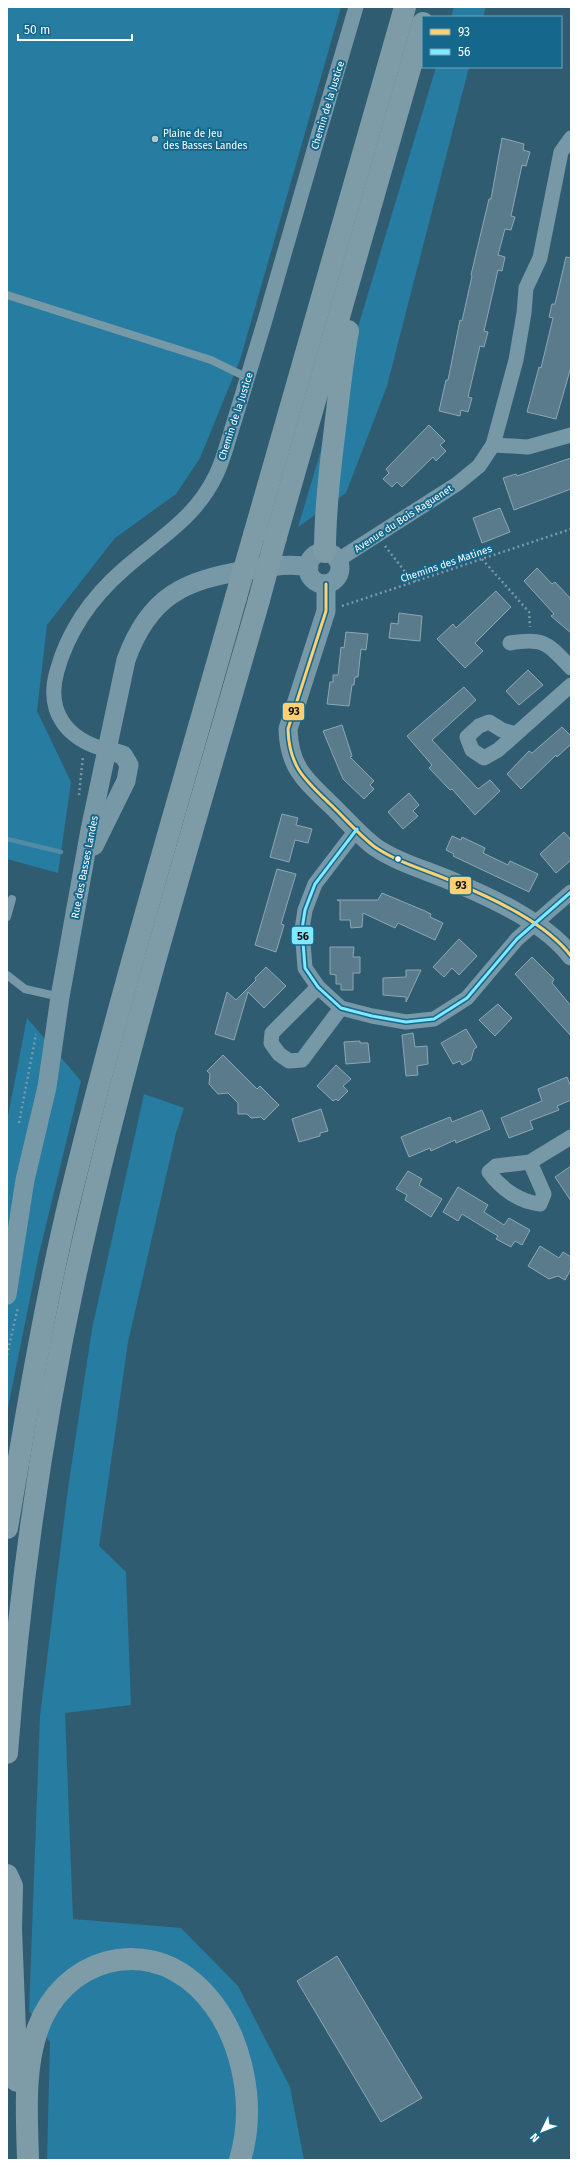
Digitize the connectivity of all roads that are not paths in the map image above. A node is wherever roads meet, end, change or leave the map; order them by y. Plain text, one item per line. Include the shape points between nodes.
1 (356, 7) edge
2 (405, 7) edge
3 (422, 27) edge
4 (571, 138) edge
5 (355, 263) junction
6 (7, 295) edge
7 (248, 378) junction
8 (571, 435) edge
9 (493, 445) junction
10 (332, 556) junction
11 (309, 567) junction
12 (326, 584) junction
13 (510, 643) dead end
14 (571, 668) edge
15 (571, 685) edge
16 (516, 734) dead end
17 (107, 750) junction
18 (356, 829) junction
19 (571, 892) edge
20 (12, 899) dead end
21 (7, 917) edge
22 (534, 923) junction
23 (571, 956) edge
24 (7, 975) edge
25 (318, 987) junction
26 (60, 997) junction
27 (341, 1008) junction
28 (571, 1137) edge
29 (530, 1162) dead end
30 (7, 1295) edge
31 (7, 1528) edge
32 (7, 1753) edge
33 (7, 1875) edge
34 (22, 2160) edge
35 (28, 2160) edge
36 (240, 2160) edge

1 - 7 street, Chemin de la Justice
2 - 31 highway, bridge via 121,1004 66,1215 39,1342
3 - 5 highway
4 - 9 street, Avenue du Bois Raguenet via 561,152 540,258 526,288 516,360
5 - 10 highway via 360,285 341,367 325,530
5 - 32 highway, bridge via 135,1036 75,1279 32,1515
6 - 7 lane via 211,360
7 - 17 street, Chemin de la Justice via 217,473 207,492 192,512 105,586 84,612 62,655 53,689 60,719 73,734
8 - 9 street via 528,447
9 - 10 street, Avenue du Bois Raguenet via 480,466 457,484 376,535
10 - 11 street via 316,554
10 - 12 street via 340,570 331,583
11 - 12 street via 315,581
11 - 17 street via 286,564 203,578 165,599 140,626 133,640 126,660
12 - 18 street via 326,611 288,729 288,745 292,760 304,776
13 - 14 street via 531,639 544,642
15 - 16 street
17 - 26 street, Rue des Basses Landes via 123,755 129,765 126,781 84,864
18 - 22 street via 376,847 413,866 456,882
18 - 25 street via 315,884 305,910 302,945 306,968
19 - 22 street
20 - 21 lane
22 - 23 street
22 - 27 street via 517,939 467,998 434,1019 406,1022
24 - 26 lane via 25,988
25 - 27 street
25 - 27 street via 272,1033 271,1043 279,1054 289,1061 302,1060
26 - 30 street, Rue des Basses Landes via 46,1087 25,1180
28 - 29 street
33 - 34 highway via 12,1886 11,1929
35 - 36 highway via 27,2087 32,2051 44,2016 65,1984 82,1972 101,1963 134,1959 159,1964 185,1976 212,2002 225,2023 240,2060 245,2088 247,2118

